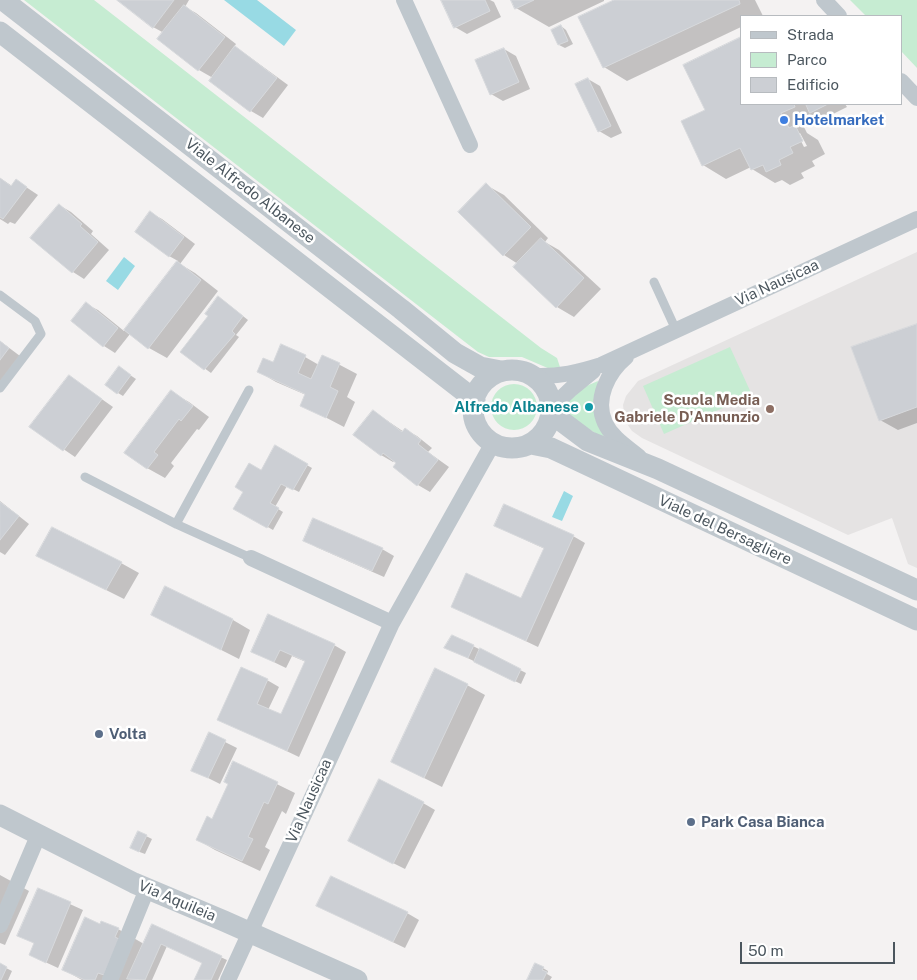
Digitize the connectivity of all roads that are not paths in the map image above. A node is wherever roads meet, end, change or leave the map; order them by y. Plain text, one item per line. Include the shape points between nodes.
1 (3, 0) edge
2 (404, 0) edge
3 (824, 0) edge
4 (838, 15) edge
5 (0, 32) edge
6 (902, 82) edge
7 (917, 98) edge
8 (470, 145) dead end
9 (917, 218) edge
10 (654, 282) dead end
11 (0, 295) edge
12 (676, 330) junction
13 (638, 347) junction
14 (601, 365) junction
15 (501, 371) junction
16 (535, 376) junction
17 (0, 388) edge
18 (249, 390) dead end
19 (475, 400) junction
20 (552, 411) junction
21 (493, 444) junction
22 (531, 444) junction
23 (646, 464) junction
24 (85, 477) dead end
25 (176, 524) junction
26 (251, 558) joint
27 (917, 590) edge
28 (917, 620) edge
29 (392, 623) junction
30 (0, 815) edge
31 (38, 836) junction
32 (148, 889) junction
33 (0, 925) edge
34 (250, 933) junction
35 (110, 980) edge
36 (228, 980) edge
37 (357, 980) edge

1 - 15 street, Viale Alfredo Albanese via 455,353 480,367
2 - 8 street
3 - 4 street
5 - 19 street, Viale Alfredo Albanese
6 - 7 street
9 - 12 street, Via Nausicaa
10 - 12 lane
11 - 17 lane via 35,321 41,334
12 - 13 street, Via Nausicaa
13 - 14 street, Via Nausicaa
13 - 23 street, Via Nausicaa via 611,373 604,389 602,411 614,436
14 - 16 street, Via Nausicaa via 553,377
14 - 20 street, Via Nausicaa via 580,381
15 - 16 street via 514,370
15 - 19 street via 481,385
16 - 20 street via 546,388
18 - 25 lane
19 - 21 street via 478,428
20 - 22 street via 548,428
20 - 23 street, Viale del Bersagliere via 588,441
21 - 22 street via 505,448
21 - 29 street, Via Nausicaa
22 - 28 street, Viale del Bersagliere via 551,448
23 - 27 street, Viale del Bersagliere
24 - 25 lane
25 - 26 lane
26 - 29 street
29 - 34 street, Via Nausicaa
30 - 31 street, Via Aquileia
31 - 32 street, Via Aquileia
31 - 33 street
32 - 34 street, Via Aquileia
32 - 35 street
34 - 36 street, Via Nausicaa
34 - 37 street, Via Aquileia

